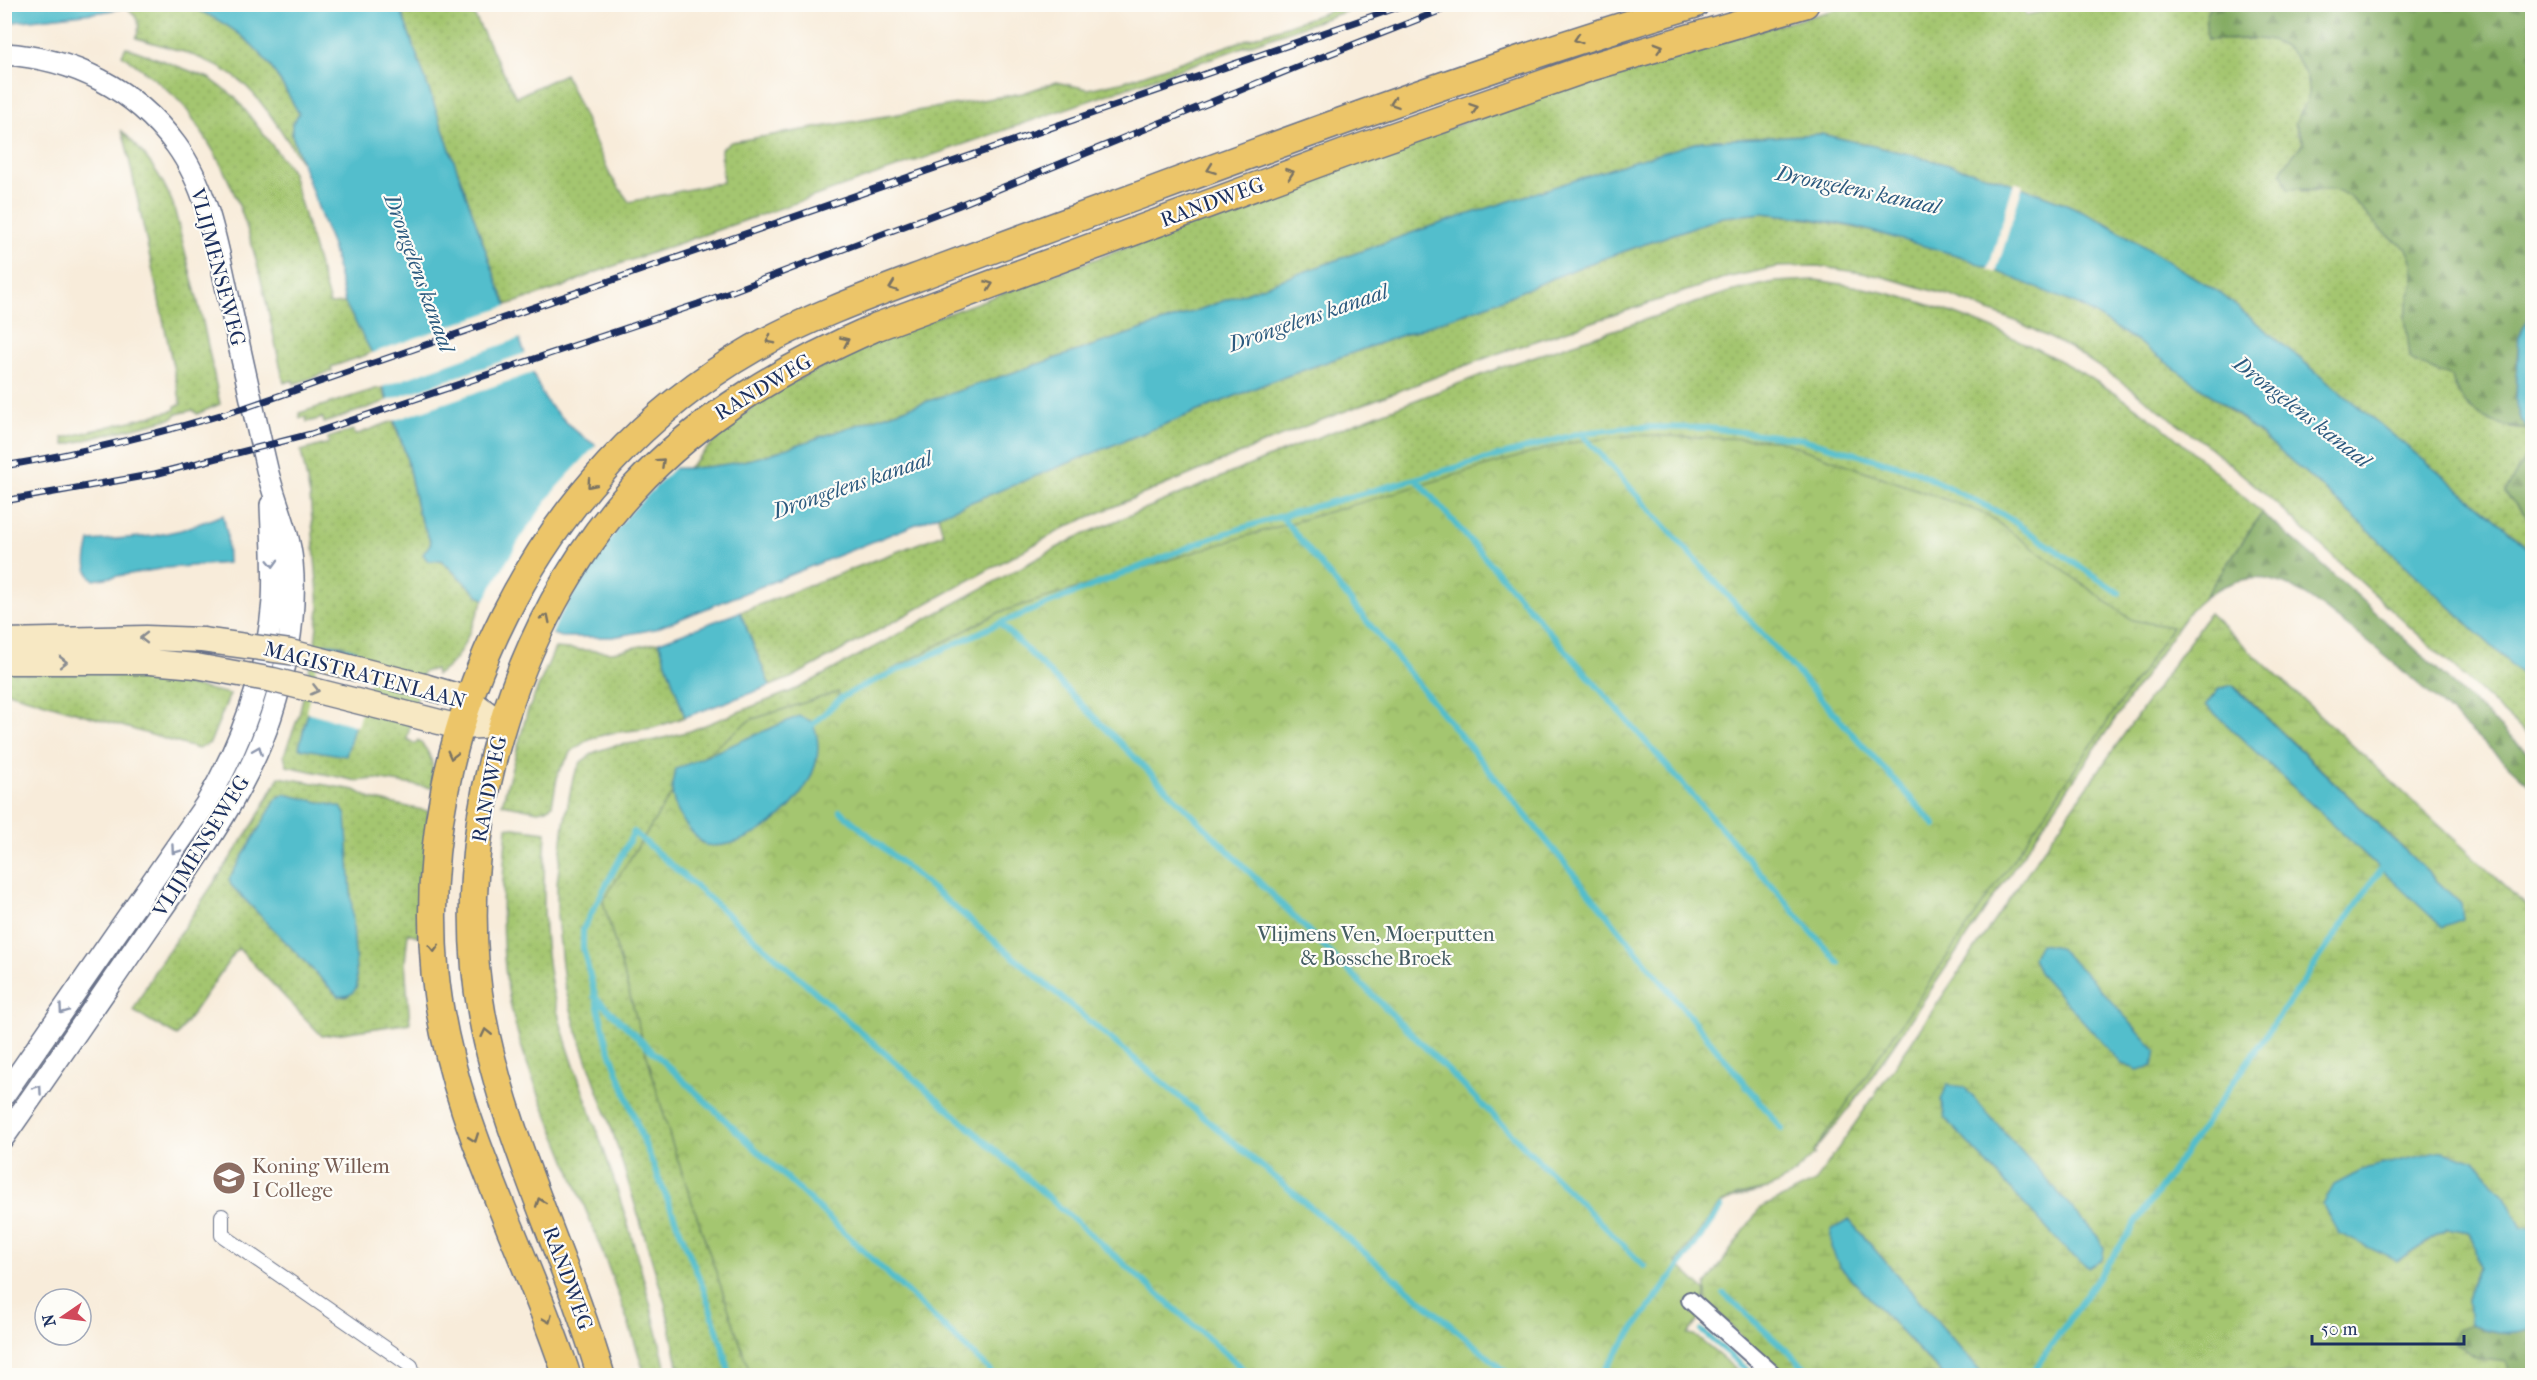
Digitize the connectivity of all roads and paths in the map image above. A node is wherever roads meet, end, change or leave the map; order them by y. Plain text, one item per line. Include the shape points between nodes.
1 (1695, 4) edge
2 (1805, 4) edge
3 (4, 54) edge
4 (270, 483) junction
5 (4, 641) edge
6 (4, 662) edge
7 (468, 699) junction
8 (502, 725) junction
9 (459, 727) junction
10 (4, 1095) edge
11 (4, 1137) edge
12 (222, 1216) dead end
13 (1690, 1300) dead end
14 (414, 1376) edge
15 (567, 1376) edge
16 (601, 1376) edge
17 (1775, 1376) edge

1 -> 7 main road, RANDWEG via 1582,38 1344,120 862,298 751,350 663,414 592,484 542,549 510,603
8 -> 2 main road, RANDWEG via 557,596 604,524 660,462 721,411 809,358 876,327 1351,151 1591,67
3 - 4 street, VLIJMENSEWEG via 50,60 114,87 142,107 178,147 195,179 215,240
4 -> 10 street, VLIJMENSEWEG via 274,577 269,633 252,705 231,760 206,804
11 -> 4 street, VLIJMENSEWEG via 228,811 252,764 280,686 293,608 289,542
7 -> 5 main road, MAGISTRATENLAAN, bridge via 290,652 202,640
6 -> 9 main road, MAGISTRATENLAAN, bridge via 150,662 196,666 273,680
7 - 8 main road, MAGISTRATENLAAN
7 - 9 main road, RANDWEG
8 - 9 main road, MAGISTRATENLAAN
16 -> 8 main road, RANDWEG via 501,1089 482,1015 475,945 477,850
9 -> 15 main road, RANDWEG via 443,795 434,872 434,947 442,1026 464,1111
12 - 14 street via 222,1235 411,1366
13 - 17 street

